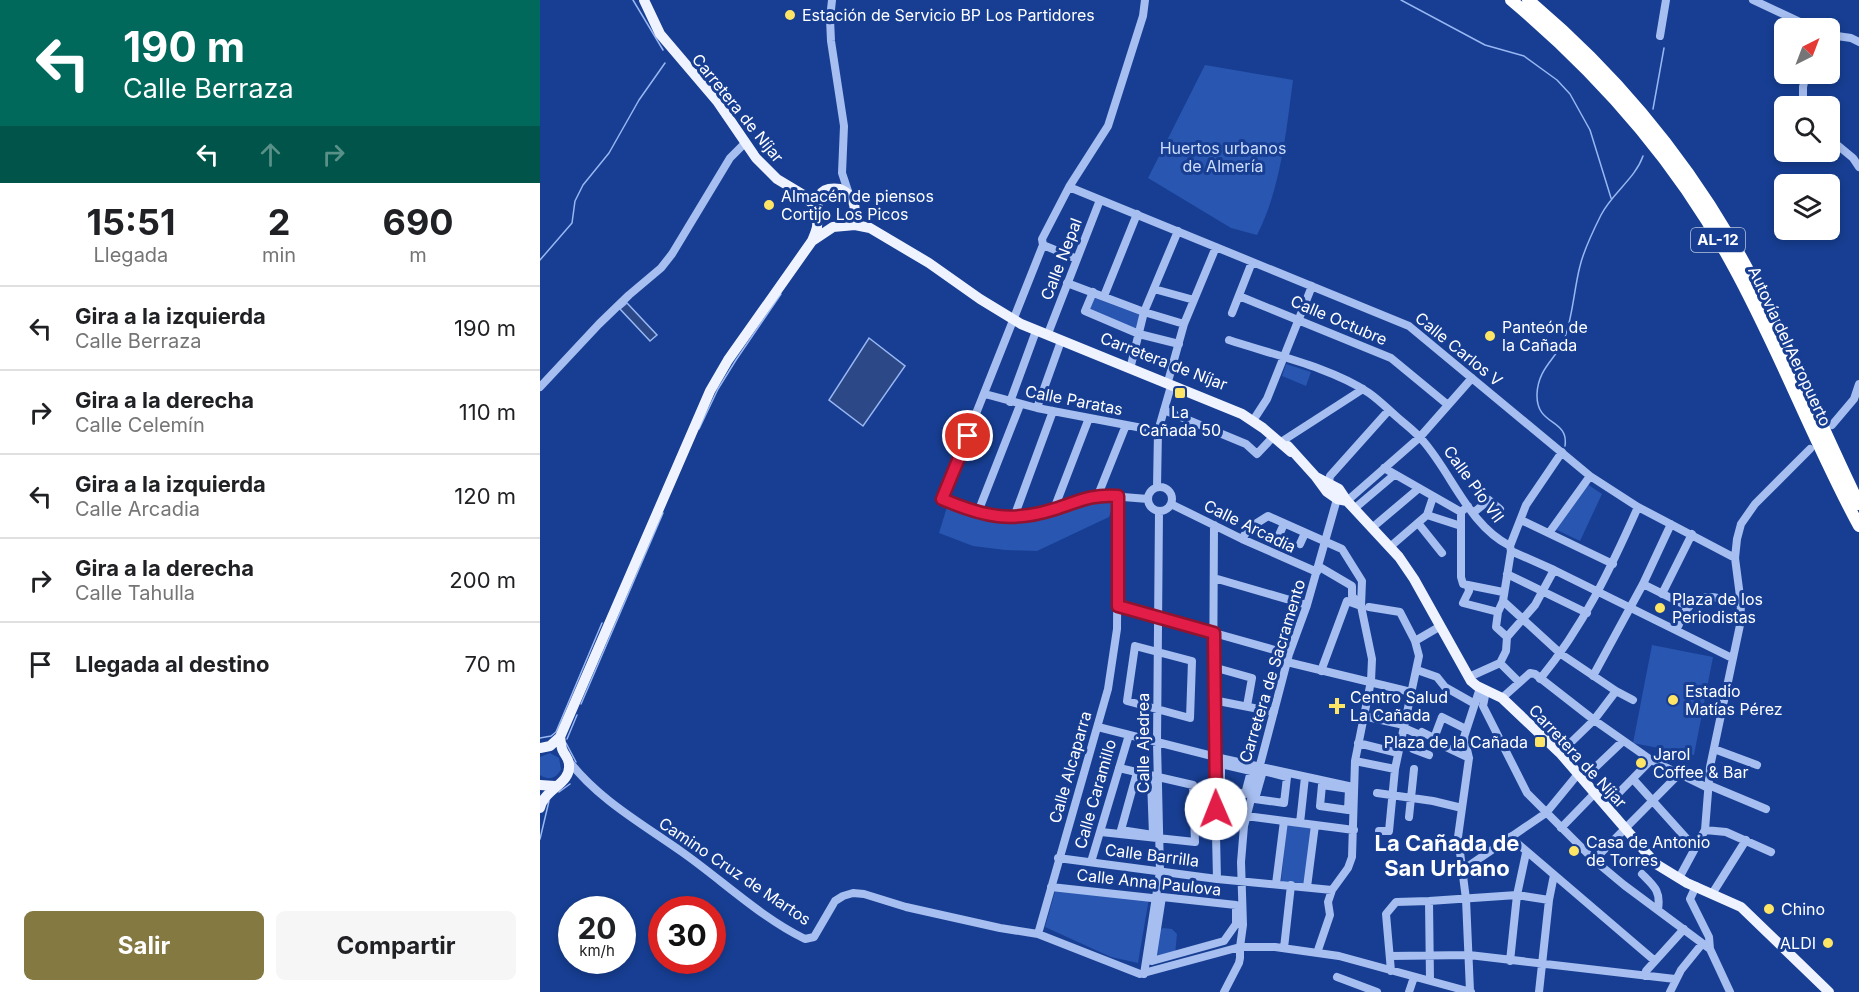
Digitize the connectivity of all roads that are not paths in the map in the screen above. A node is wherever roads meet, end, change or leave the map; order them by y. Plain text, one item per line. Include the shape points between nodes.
1 (644, 0) edge
2 (832, 0) edge
3 (1145, 0) edge
4 (1511, 0) edge
5 (1528, 0) edge
6 (1666, 0) edge
7 (1753, 0) edge
8 (1792, 18) edge
9 (1660, 36) dead end
10 (1840, 36) edge
11 (1859, 42) edge
12 (745, 143) junction
13 (1840, 147) edge
14 (1859, 166) edge
15 (842, 173) junction
16 (1069, 187) junction
17 (827, 191) junction
18 (802, 194) junction
19 (849, 194) junction
20 (1100, 200) junction
21 (855, 209) junction
22 (817, 211) junction
23 (1137, 214) junction
24 (839, 226) junction
25 (870, 228) junction
26 (1178, 231) junction
27 (812, 241) junction
28 (1043, 245) junction
29 (1216, 247) junction
30 (1077, 259) junction
31 (1252, 262) junction
32 (1067, 283) junction
33 (1312, 286) junction
34 (1154, 289) junction
35 (1093, 292) junction
36 (1104, 296) junction
37 (1239, 296) junction
38 (1194, 300) junction
39 (1144, 312) junction
40 (1232, 313) dead end
41 (1013, 318) junction
42 (1300, 319) junction
43 (1184, 324) junction
44 (1036, 331) junction
45 (1049, 331) junction
46 (1139, 334) junction
47 (1229, 340) dead end
48 (1061, 341) junction
49 (1179, 344) junction
50 (1284, 358) junction
51 (1131, 364) junction
52 (1472, 378) junction
53 (1170, 382) junction
54 (1859, 384) edge
55 (540, 387) edge
56 (1363, 389) junction
57 (985, 394) junction
58 (1010, 402) junction
59 (1020, 405) junction
60 (1448, 405) junction
61 (1037, 408) junction
62 (1164, 410) junction
63 (1389, 410) junction
64 (1053, 411) junction
65 (1256, 416) junction
66 (1089, 418) junction
67 (1126, 425) junction
68 (1832, 425) dead end
69 (1158, 431) junction
70 (1420, 437) junction
71 (1279, 438) junction
72 (1810, 449) dead end
73 (1562, 452) junction
74 (1384, 468) junction
75 (1394, 474) junction
76 (1590, 476) junction
77 (1326, 485) junction
78 (1157, 488) junction
79 (1418, 489) junction
80 (1098, 495) junction
81 (1118, 496) junction
82 (1433, 497) junction
83 (1148, 499) junction
84 (1343, 500) junction
85 (1171, 504) junction
86 (1859, 504) edge
87 (1638, 507) junction
88 (1054, 509) junction
89 (1500, 509) dead end
90 (1467, 510) junction
91 (1159, 511) junction
92 (978, 512) junction
93 (1427, 515) junction
94 (1014, 517) junction
95 (1521, 519) junction
96 (1284, 524) junction
97 (1418, 524) junction
98 (1671, 524) junction
99 (1214, 525) junction
100 (1461, 526) junction
101 (1859, 526) edge
102 (1373, 527) junction
103 (1305, 533) junction
104 (1550, 533) junction
105 (1692, 534) junction
106 (1279, 535) dead end
107 (1242, 539) junction
108 (1324, 542) junction
109 (1300, 544) dead end
110 (1391, 546) junction
111 (1510, 548) junction
112 (1442, 553) dead end
113 (1735, 558) junction
114 (1613, 564) junction
115 (1318, 569) junction
116 (1554, 570) junction
117 (1507, 574) junction
118 (1214, 578) junction
119 (1643, 584) junction
120 (1468, 586) junction
121 (1543, 591) junction
122 (1599, 592) junction
123 (1662, 594) junction
124 (1503, 596) junction
125 (1741, 604) junction
126 (1307, 605) junction
127 (1118, 606) junction
128 (1689, 606) junction
129 (1365, 607) junction
130 (1631, 609) junction
131 (1498, 612) junction
132 (1587, 613) junction
133 (1159, 619) junction
134 (1524, 619) junction
135 (1439, 627) junction
136 (1676, 630) junction
137 (1214, 633) junction
138 (1507, 637) junction
139 (1415, 641) junction
140 (1159, 652) junction
141 (1561, 654) junction
142 (1288, 658) junction
143 (1732, 658) junction
144 (1500, 663) junction
145 (1213, 667) junction
146 (1416, 670) junction
147 (1321, 671) junction
148 (1469, 676) junction
149 (1593, 676) junction
150 (1540, 679) junction
151 (1371, 681) junction
152 (1519, 682) junction
153 (1483, 689) junction
154 (1616, 691) junction
155 (1411, 692) junction
156 (1502, 698) junction
157 (1213, 700) junction
158 (1633, 700) dead end
159 (1475, 704) junction
160 (1247, 706) junction
161 (1158, 709) junction
162 (1274, 712) junction
163 (1363, 717) junction
164 (1594, 720) junction
165 (1098, 727) junction
166 (1404, 727) junction
167 (1467, 729) junction
168 (1129, 735) junction
169 (560, 737) junction
170 (1434, 738) junction
171 (1401, 739) junction
172 (1623, 741) junction
173 (1157, 743) junction
174 (1358, 743) junction
175 (545, 747) edge
176 (1714, 749) junction
177 (1398, 753) junction
178 (1560, 753) junction
179 (1429, 754) dead end
180 (565, 755) junction
181 (1215, 757) junction
182 (1469, 758) junction
183 (1651, 760) junction
184 (1355, 761) junction
185 (1757, 765) dead end
186 (1119, 768) junction
187 (1261, 768) junction
188 (1395, 769) junction
189 (1414, 769) dead end
190 (1679, 774) junction
191 (1136, 776) joint
192 (1580, 776) junction
193 (1158, 777) junction
194 (1305, 777) junction
195 (1633, 779) junction
196 (587, 780) junction
197 (560, 783) junction
198 (540, 785) edge
199 (1353, 787) junction
200 (1708, 788) junction
201 (1221, 789) joint
202 (1377, 793) dead end
203 (1595, 793) junction
204 (1392, 796) junction
205 (1411, 797) junction
206 (1653, 801) junction
207 (540, 803) edge
208 (1606, 806) junction
209 (1462, 807) junction
210 (1766, 809) dead end
211 (1546, 813) junction
212 (1246, 816) junction
213 (1409, 817) dead end
214 (1284, 821) junction
215 (1300, 823) junction
216 (1315, 825) junction
217 (1561, 828) junction
218 (1354, 830) junction
219 (1626, 830) junction
220 (1705, 830) junction
221 (1379, 831) dead end
222 (1101, 832) junction
223 (1510, 837) junction
224 (1159, 839) junction
225 (1746, 840) junction
226 (1695, 848) junction
227 (1771, 852) dead end
228 (1526, 853) junction
229 (1058, 858) junction
230 (1594, 860) junction
231 (1091, 862) junction
232 (1464, 869) junction
233 (1160, 871) junction
234 (1642, 874) dead end
235 (1554, 875) junction
236 (1679, 878) junction
237 (1218, 879) junction
238 (1242, 880) junction
239 (1276, 884) junction
240 (1291, 885) junction
241 (1051, 886) junction
242 (1696, 886) junction
243 (1307, 887) junction
244 (1332, 890) junction
245 (1712, 894) junction
246 (1517, 896) junction
247 (1159, 898) junction
248 (1466, 899) junction
249 (1549, 900) junction
250 (1429, 902) junction
251 (1239, 907) junction
252 (1658, 909) junction
253 (1684, 929) junction
254 (1038, 934) junction
255 (1240, 947) junction
256 (1706, 947) junction
257 (1284, 948) junction
258 (1317, 953) junction
259 (1469, 955) junction
260 (1390, 956) junction
261 (1430, 956) junction
262 (1510, 961) junction
263 (1656, 961) junction
264 (1543, 963) junction
265 (1391, 971) junction
266 (1144, 974) junction
267 (1645, 976) junction
268 (1337, 977) dead end
269 (1414, 977) junction
270 (1430, 980) junction
271 (1675, 980) junction
272 (1224, 992) edge
273 (1377, 992) edge
274 (1409, 992) edge
275 (1471, 992) edge
276 (1539, 992) edge
277 (1670, 992) edge
278 (1730, 992) edge
279 (1829, 992) edge

1 - 12 main road, Carretera de Níjar via 660,34 717,101
2 - 15 street via 831,41 844,126
3 - 16 street via 1108,126
4 - 101 highway, Autovía del Aeropuerto / AL-12 via 1585,67 1634,121 1687,190 1746,289
5 - 86 highway, Autovía del Aeropuerto / AL-12 via 1612,78 1670,148 1709,204 1769,311
6 - 9 street
7 - 8 street
10 - 11 street
12 - 18 main road, Carretera de Níjar via 766,170
12 - 55 street via 730,158 672,254
13 - 14 street
15 - 17 street
15 - 19 street
16 - 20 street, Calle Carlos V
16 - 28 street via 1042,239
17 - 18 main road
17 - 19 main road via 840,189
17 - 22 main road via 818,199
18 - 22 main road, Carretera de Níjar
19 - 21 main road
20 - 23 street, Calle Carlos V
20 - 30 street, Calle Nepal
21 - 24 main road via 852,219
21 - 25 main road, Carretera de Níjar
22 - 24 main road via 824,224
22 - 27 main road
23 - 26 street, Calle Carlos V
23 - 36 street
24 - 25 main road, Carretera de Níjar
24 - 27 main road
25 - 41 main road, Carretera de Níjar
26 - 29 street, Calle Carlos V
26 - 34 street
27 - 169 main road via 710,392
28 - 30 street
28 - 41 street
29 - 31 street, Calle Carlos V
29 - 38 street
30 - 32 street, Calle Nepal
31 - 33 street, Calle Carlos V
31 - 37 street
32 - 35 street
32 - 45 street, Calle Nepal
33 - 42 street
33 - 52 street, Calle Carlos V via 1408,326
34 - 38 street
34 - 39 street
35 - 36 street
35 - 46 street via 1084,311
36 - 39 street
37 - 40 street
37 - 42 street, Calle Octubre
38 - 43 street
39 - 43 street
39 - 46 street
41 - 44 main road, Carretera de Níjar
41 - 45 main road, Carretera de Níjar
41 - 57 street
42 - 50 street
42 - 60 street, Calle Octubre via 1391,358
43 - 49 street
44 - 48 main road, Carretera de Níjar
44 - 58 street
45 - 51 main road, Carretera de Níjar
46 - 49 street
46 - 51 street
47 - 50 street, Calle Pío VII
48 - 53 main road, Carretera de Níjar
48 - 61 street
49 - 53 street
50 - 56 street, Calle Pío VII
50 - 65 street
51 - 53 main road, Carretera de Níjar
52 - 60 street
52 - 73 street, Calle Carlos V
53 - 62 street
53 - 65 main road, Carretera de Níjar via 1234,404
53 - 71 main road, Carretera de Níjar via 1242,414
54 - 68 street via 1854,399
56 - 63 street, Calle Pío VII
56 - 71 street
57 - 58 street, Calle Paratas
57 - 92 street via 942,499
58 - 59 street, Calle Paratas
59 - 61 street, Calle Paratas
59 - 92 street
60 - 70 street
61 - 64 street, Calle Paratas
62 - 69 street
62 - 71 street via 1246,444 1257,454
63 - 70 street, Calle Pío VII
63 - 77 street
64 - 66 street, Calle Paratas
64 - 94 street
65 - 71 main road, Carretera de Níjar
66 - 67 street, Calle Paratas
66 - 88 street
67 - 69 street, Calle Paratas
67 - 80 street
69 - 78 street
70 - 74 street
70 - 90 street, Calle Pío VII via 1439,460
71 - 77 main road, Carretera de Níjar
72 - 113 street via 1747,515 1737,539
73 - 76 street, Calle Carlos V
73 - 95 street
74 - 75 street
74 - 84 street
75 - 79 street
75 - 84 street
76 - 87 street, Calle Carlos V
76 - 104 street
77 - 84 main road, Carretera de Níjar
78 - 83 street
78 - 85 street via 1169,492
79 - 82 street
79 - 102 street
80 - 81 street
80 - 88 street
81 - 83 street
81 - 127 street, Calle Alcaparra
82 - 90 street
82 - 93 street
83 - 91 street via 1152,508
84 - 102 main road, Carretera de Níjar
84 - 108 street, Carretera de Sacramento
85 - 91 street
85 - 99 street, Calle Arcadia
87 - 98 street, Calle Carlos V
87 - 114 street
88 - 94 street
89 - 90 street via 1489,500
90 - 100 street
90 - 111 street, Calle Pío VII
91 - 133 street, Calle Ajedrea
92 - 94 street
93 - 97 street
93 - 100 street
95 - 104 street
95 - 111 street
96 - 103 street
96 - 106 street
96 - 107 street via 1268,516 1249,528
97 - 110 street
97 - 112 street
98 - 105 street, Calle Carlos V
98 - 119 street
99 - 107 street, Calle Arcadia
99 - 118 street
100 - 120 street via 1461,578
102 - 110 main road, Carretera de Níjar
103 - 108 street
103 - 109 street
104 - 114 street
105 - 113 street, Calle Carlos V
105 - 123 street
107 - 115 street, Calle Arcadia
108 - 115 street, Carretera de Sacramento
108 - 129 street via 1344,551 1362,581
110 - 135 main road, Carretera de Níjar
111 - 116 street, Calle Pío VII
111 - 117 street
113 - 125 street
114 - 122 street
115 - 126 street, Carretera de Sacramento
115 - 129 street, Calle Arcadia via 1352,586 1352,596
116 - 121 street
116 - 122 street, Calle Pío VII
117 - 121 street
117 - 124 street
118 - 126 street
118 - 137 street
119 - 123 street
119 - 130 street
120 - 124 street
120 - 131 street via 1463,603
121 - 132 street
121 - 134 street
122 - 130 street, Calle Pío VII
122 - 132 street
123 - 128 street
124 - 131 street
124 - 134 street
125 - 128 street via 1715,597 1695,600
125 - 143 street
126 - 142 street, Carretera de Sacramento
127 - 133 street
127 - 165 street, Calle Alcaparra via 1108,689
128 - 136 street
129 - 139 street via 1400,612
129 - 147 street via 1347,601
129 - 151 street
130 - 136 street, Calle Pío VII
130 - 149 street
131 - 138 street via 1496,627
132 - 141 street
133 - 137 street
133 - 140 street, Calle Ajedrea
134 - 138 street
134 - 141 street
135 - 139 street
135 - 148 main road, Carretera de Níjar
136 - 143 street, Calle Pío VII
137 - 142 street
137 - 145 street
138 - 144 street
139 - 146 street via 1419,656
140 - 161 street, Calle Ajedrea
140 - 161 street via 1135,646 1127,700
140 - 161 street via 1192,662 1191,718
141 - 149 street
141 - 150 street
142 - 147 street
142 - 162 street, Carretera de Sacramento
143 - 176 street
144 - 148 street
144 - 152 street
145 - 157 street
145 - 160 street via 1252,678
146 - 155 street
146 - 159 street via 1437,678
147 - 151 street
148 - 153 main road, Carretera de Níjar
149 - 154 street
150 - 152 street via 1530,673
150 - 164 street
151 - 155 street
151 - 163 street
152 - 156 street
153 - 156 main road, Carretera de Níjar
153 - 159 street
153 - 211 street via 1483,706 1527,793
154 - 158 street
154 - 164 street
155 - 166 street
156 - 178 main road, Carretera de Níjar
157 - 160 street
157 - 181 street
159 - 167 street
160 - 162 street
161 - 173 street, Calle Ajedrea
162 - 187 street, Carretera de Sacramento
163 - 166 street
163 - 174 street
164 - 172 street
164 - 178 street
165 - 168 street
165 - 229 street, Calle Alcaparra
166 - 170 street
166 - 171 street
167 - 170 street via 1442,717
167 - 182 street via 1464,737
168 - 173 street
168 - 186 street, Calle Caramillo
169 - 175 main road
169 - 180 main road
170 - 182 street via 1433,741
171 - 177 street
171 - 179 street via 1413,749
172 - 183 street
172 - 192 street
173 - 181 street
173 - 193 street, Calle Ajedrea
174 - 177 street
174 - 184 street
175 - 180 street
176 - 185 street
176 - 200 street
177 - 188 street
178 - 192 main road, Carretera de Níjar
180 - 196 street, Camino Cruz de Martos
180 - 197 main road via 569,770
181 - 187 street
181 - 237 street
182 - 209 street
183 - 190 street
183 - 195 street
184 - 188 street
184 - 199 street
186 - 193 street
186 - 222 street, Calle Caramillo
187 - 187 street via 1287,777 1284,803 1256,799
187 - 194 street
187 - 212 street, Carretera de Sacramento
188 - 204 street
189 - 205 street
190 - 200 street
190 - 206 street
191 - 191 street via 1121,830 1153,835 1151,780
192 - 203 main road, Carretera de Níjar
192 - 211 street
193 - 224 street, Calle Ajedrea
193 - 224 street via 1193,786 1195,842
194 - 199 street
194 - 215 street
195 - 206 street
195 - 208 street
196 - 197 street
196 - 254 street, Camino Cruz de Martos via 612,804 805,939 814,937 835,901 853,893
197 - 198 main road
197 - 207 main road
199 - 218 street
200 - 210 street
200 - 220 street
201 - 201 street via 1245,794 1251,771 1221,764
202 - 204 street
203 - 208 main road, Carretera de Níjar
203 - 217 street
204 - 205 street
204 - 221 street via 1389,831
205 - 209 street
205 - 213 street
206 - 219 street
206 - 226 street
208 - 219 main road, Carretera de Níjar
209 - 232 street via 1458,837
211 - 217 street
211 - 223 street
212 - 214 street
212 - 238 street, Carretera de Sacramento
214 - 215 street
214 - 239 street
215 - 216 street
216 - 218 street
216 - 243 street
217 - 230 street
218 - 244 street via 1352,857
219 - 230 street
219 - 236 main road, Carretera de Níjar via 1652,860
220 - 225 street via 1726,832
220 - 226 street
222 - 224 street
222 - 231 street, Calle Caramillo
223 - 228 street
223 - 232 street
224 - 233 street, Calle Ajedrea
225 - 227 street
225 - 245 street
226 - 236 street
228 - 235 street
228 - 246 street
229 - 231 street, Calle Barrilla
229 - 241 street, Calle Alcaparra
230 - 252 street
231 - 233 street, Calle Barrilla
232 - 248 street
233 - 237 street, Calle Barrilla
233 - 247 street, Calle Ajedrea
234 - 252 street via 1656,888
235 - 249 street
235 - 263 street
236 - 242 main road, Carretera de Níjar
237 - 238 street, Calle Barrilla
238 - 239 street, Calle Barrilla
238 - 251 street, Carretera de Sacramento
239 - 240 street, Calle Barrilla
240 - 243 street, Calle Barrilla
240 - 257 street
241 - 247 street, Calle Anna Paulova
241 - 254 street, Calle Alcaparra
242 - 245 main road, Carretera de Níjar
242 - 256 street via 1690,899 1709,937
243 - 244 street, Calle Barrilla
244 - 258 street via 1328,902 1330,915
245 - 279 main road, Carretera de Níjar via 1747,912
246 - 248 street
246 - 249 street
246 - 262 street
247 - 251 street, Calle Anna Paulova
247 - 251 street via 1152,961 1224,941 1236,924
247 - 266 street, Calle Ajedrea
248 - 250 street
248 - 259 street
249 - 264 street
250 - 260 street via 1396,902 1386,914
250 - 261 street
251 - 255 street, Carretera de Sacramento via 1243,936
252 - 253 street
253 - 256 street
253 - 263 street
254 - 266 street, Camino Cruz de Martos
255 - 257 street
255 - 266 street
255 - 272 street, Carretera de Sacramento via 1239,963
256 - 271 street
256 - 278 street
257 - 258 street
258 - 265 street
259 - 261 street
259 - 262 street
259 - 275 street
260 - 261 street
260 - 265 street
261 - 270 street
262 - 264 street
263 - 267 street
264 - 267 street
264 - 276 street
265 - 269 street
267 - 271 street
268 - 273 street
269 - 270 street
269 - 274 street
270 - 275 street
271 - 277 street

